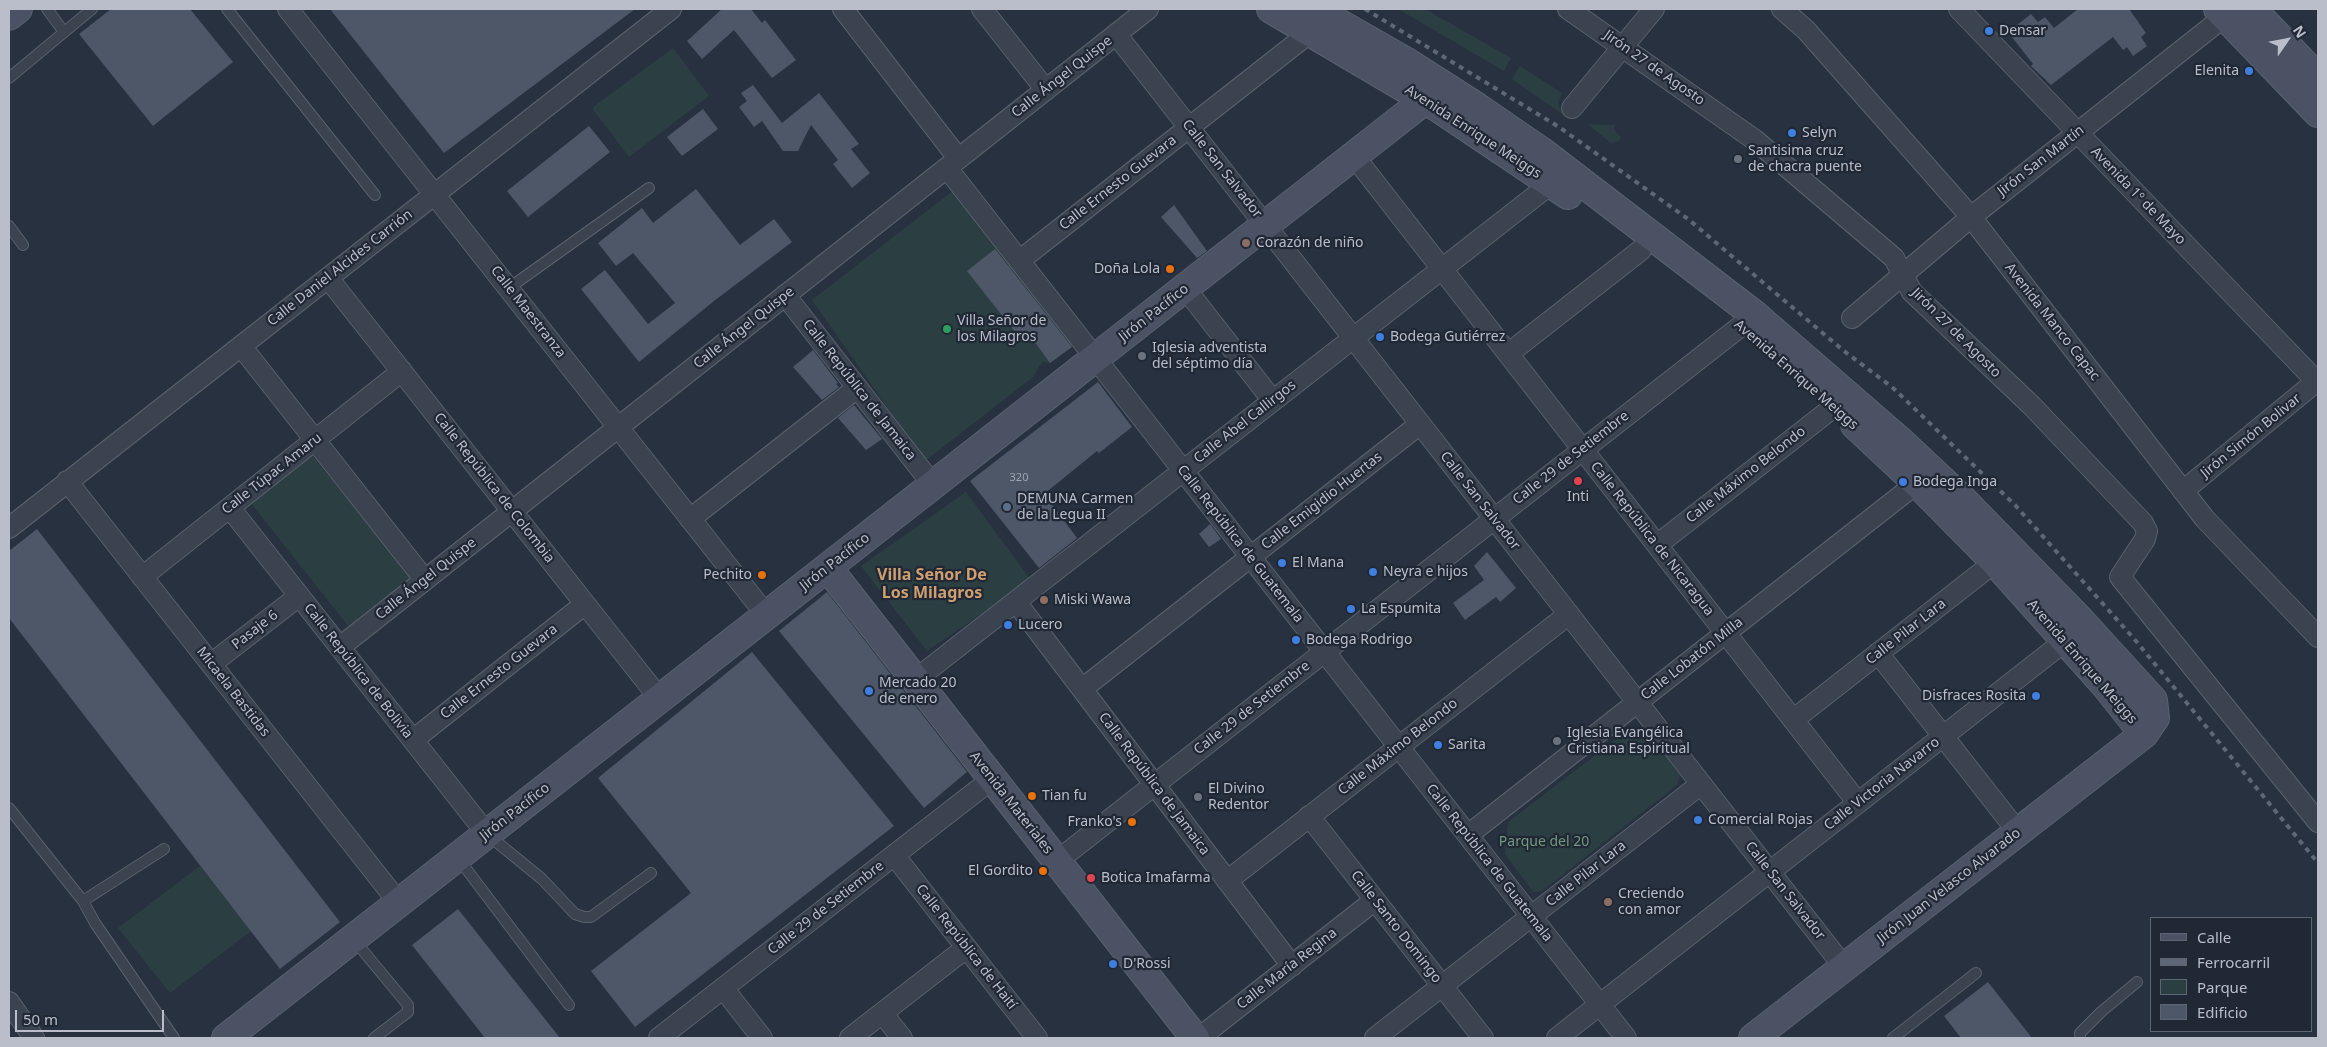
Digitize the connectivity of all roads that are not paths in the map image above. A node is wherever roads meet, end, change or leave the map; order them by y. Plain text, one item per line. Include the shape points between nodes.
1 (18, 9) edge
2 (47, 9) edge
3 (92, 9) edge
4 (227, 9) edge
5 (288, 9) edge
6 (671, 9) edge
7 (843, 9) edge
8 (982, 9) edge
9 (1148, 9) edge
10 (1271, 9) edge
11 (1568, 9) edge
12 (1654, 9) edge
13 (1782, 9) edge
14 (1959, 9) edge
15 (2252, 9) edge
16 (2225, 11) edge
17 (9, 16) edge
18 (1313, 20) edge
19 (64, 32) junction
20 (1116, 34) junction
21 (1623, 46) junction
22 (9, 78) edge
23 (2318, 78) edge
24 (1046, 90) junction
25 (1432, 91) junction
26 (1572, 108) dead end
27 (2318, 113) edge
28 (1189, 128) junction
29 (2078, 133) junction
30 (1354, 156) junction
31 (952, 163) junction
32 (1552, 183) junction
33 (649, 188) dead end
34 (434, 194) junction
35 (375, 195) dead end
36 (1971, 217) junction
37 (9, 226) edge
38 (1266, 226) junction
39 (23, 245) dead end
40 (1641, 250) junction
41 (1019, 261) junction
42 (1441, 268) junction
43 (1902, 273) junction
44 (328, 278) junction
45 (509, 288) junction
46 (1185, 288) junction
47 (785, 295) junction
48 (1852, 318) dead end
49 (1748, 320) junction
50 (1353, 338) junction
51 (240, 346) junction
52 (1508, 354) junction
53 (1096, 358) junction
54 (402, 371) junction
55 (2318, 382) edge
56 (857, 388) junction
57 (1273, 400) junction
58 (1835, 406) junction
59 (1420, 424) junction
60 (618, 427) junction
61 (315, 440) junction
62 (1582, 449) junction
63 (1183, 471) junction
64 (67, 481) junction
65 (1917, 483) junction
66 (933, 485) junction
67 (2184, 491) junction
68 (230, 508) junction
69 (512, 511) junction
70 (1494, 518) junction
71 (690, 519) junction
72 (9, 528) edge
73 (1657, 545) junction
74 (1250, 557) junction
75 (1994, 562) junction
76 (828, 568) junction
77 (142, 577) junction
78 (425, 580) junction
79 (299, 596) junction
80 (1016, 602) junction
81 (585, 604) junction
82 (1568, 614) junction
83 (767, 616) junction
84 (1726, 633) junction
85 (2318, 637) edge
86 (2065, 641) junction
87 (340, 647) junction
88 (1324, 652) junction
89 (1878, 653) junction
90 (211, 664) junction
91 (916, 680) junction
92 (1082, 689) junction
93 (660, 699) junction
94 (1638, 702) junction
95 (1794, 720) junction
96 (2144, 734) junction
97 (1943, 736) junction
98 (413, 740) junction
99 (1398, 747) junction
100 (992, 778) junction
101 (1154, 784) junction
102 (1701, 784) junction
103 (1858, 803) junction
104 (9, 808) edge
105 (1309, 816) junction
106 (2318, 822) edge
107 (2018, 832) junction
108 (487, 834) junction
109 (1468, 835) junction
110 (164, 849) dead end
111 (894, 855) junction
112 (458, 858) junction
113 (1056, 861) junction
114 (1770, 872) junction
115 (651, 873) dead end
116 (1227, 881) junction
117 (1375, 900) junction
118 (83, 901) junction
119 (399, 903) junction
120 (1531, 917) junction
121 (353, 939) junction
122 (966, 948) junction
123 (1292, 966) junction
124 (1844, 967) junction
125 (1976, 974) dead end
126 (2137, 982) dead end
127 (1442, 986) junction
128 (723, 988) junction
129 (9, 1002) edge
130 (569, 1005) dead end
131 (1600, 1005) junction
132 (882, 1013) junction
133 (34, 1038) edge
134 (174, 1038) edge
135 (226, 1038) edge
136 (374, 1038) edge
137 (659, 1038) edge
138 (762, 1038) edge
139 (850, 1038) edge
140 (902, 1038) edge
141 (1037, 1038) edge
142 (1194, 1038) edge
143 (1199, 1038) edge
144 (1376, 1038) edge
145 (1483, 1038) edge
146 (1557, 1038) edge
147 (1626, 1038) edge
148 (1753, 1038) edge
149 (1893, 1038) edge
150 (2080, 1038) edge

1 - 17 street
2 - 19 lane
3 - 19 lane
4 - 35 lane
5 - 34 street, Calle Maestranza
6 - 34 street, Calle Daniel Alcides Carrión
7 - 31 street, Calle República de Guatemala
8 - 24 street
9 - 20 street, Calle Ángel Quispe
10 - 18 street, Avenida Enrique Meiggs
11 - 21 street, Jirón 27 de Agosto
12 - 21 street
13 - 36 street, Avenida Manco Capac via 1806,30
14 - 29 street, Avenida 1º de Mayo
15 - 23 street
16 - 27 street
16 - 29 street, Jirón San Martín
18 - 25 street, Avenida Enrique Meiggs
18 - 28 street, Calle Ernesto Guevara
19 - 22 lane
20 - 24 street, Calle Ángel Quispe
20 - 28 street, Calle San Salvador
21 - 26 street
21 - 43 street, Jirón 27 de Agosto via 1755,140 1894,258
24 - 31 street, Calle Ángel Quispe
25 - 30 street, Jirón Pacífico
25 - 32 street, Avenida Enrique Meiggs
25 - 49 street, Avenida Enrique Meiggs via 1541,151
28 - 38 street, Calle San Salvador
28 - 41 street, Calle Ernesto Guevara
29 - 36 street, Jirón San Martín
29 - 55 street, Avenida 1º de Mayo
30 - 38 street, Jirón Pacífico
30 - 42 street, Calle República de Nicaragua
31 - 41 street, Calle República de Guatemala
31 - 47 street, Calle Ángel Quispe
32 - 40 street, Avenida Enrique Meiggs
32 - 42 street, Calle Abel Callirgos
33 - 45 lane
34 - 44 street, Calle Daniel Alcides Carrión
34 - 45 street, Calle Maestranza
36 - 43 street, Jirón San Martín
36 - 67 street, Avenida Manco Capac
37 - 39 lane
38 - 46 street, Jirón Pacífico
38 - 50 street, Calle San Salvador
40 - 49 street, Avenida Enrique Meiggs via 1714,304
40 - 52 street
41 - 53 street, Calle República de Guatemala
42 - 50 street, Calle Abel Callirgos
42 - 52 street, Calle República de Nicaragua
43 - 48 street, Jirón San Martín
43 - 106 street, Jirón 27 de Agosto via 1912,292 2032,406 2143,523 2147,531 2145,539 2120,577
44 - 51 street, Calle Daniel Alcides Carrión
44 - 54 street, Calle República de Colombia
45 - 60 street, Calle Maestranza
46 - 53 street, Jirón Pacífico
46 - 57 street
47 - 56 street, Calle República de Jamaica
47 - 60 street, Calle Ángel Quispe
49 - 58 street, Avenida Enrique Meiggs
49 - 62 street, Calle 29 de Setiembre
49 - 96 street, Avenida Enrique Meiggs via 1932,470 2022,559 2153,700 2156,710 2151,727
50 - 57 street, Calle Abel Callirgos
50 - 59 street, Calle San Salvador
51 - 61 street
51 - 64 street, Calle Daniel Alcides Carrión
52 - 62 street, Calle República de Nicaragua
53 - 63 street, Calle República de Guatemala
53 - 66 street, Jirón Pacífico
54 - 61 street, Calle Túpac Amaru
54 - 69 street, Calle República de Colombia
55 - 67 street, Jirón Simón Bolivar
56 - 66 street, Calle República de Jamaica
56 - 71 street
57 - 63 street, Calle Abel Callirgos
58 - 65 street, Avenida Enrique Meiggs
58 - 73 street, Calle Máximo Belondo
59 - 70 street, Calle San Salvador
59 - 74 street, Calle Emigidio Huertas
60 - 69 street, Calle Ángel Quispe
60 - 71 street, Calle Maestranza
61 - 68 street, Calle Túpac Amaru
61 - 78 street
62 - 70 street, Calle 29 de Setiembre
62 - 73 street, Calle República de Nicaragua
63 - 74 street, Calle República de Guatemala
63 - 80 street, Calle Abel Callirgos
64 - 72 street, Calle Daniel Alcides Carrión
64 - 77 street, Micaela Bastidas
65 - 75 street, Avenida Enrique Meiggs
65 - 84 street, Calle Lobatón Milla
66 - 76 street, Jirón Pacífico
67 - 85 street, Avenida Manco Capac via 2233,550
68 - 77 street, Calle Túpac Amaru
68 - 79 street, Calle República de Bolivia
69 - 78 street, Calle Ángel Quispe
69 - 81 street, Calle República de Colombia
70 - 82 street, Calle San Salvador
70 - 88 street, Calle 29 de Setiembre
71 - 83 street, Calle Maestranza
73 - 84 street, Calle República de Nicaragua
74 - 88 street, Calle República de Guatemala
74 - 92 street, Calle Emigidio Huertas
75 - 86 street, Avenida Enrique Meiggs
75 - 89 street, Calle Pilar Lara
76 - 83 street, Jirón Pacífico
76 - 91 street, Avenida Materiales
77 - 90 street, Micaela Bastidas
78 - 87 street, Calle Ángel Quispe
79 - 87 street, Calle República de Bolivia
79 - 90 street, Pasaje 6
80 - 91 street, Calle Abel Callirgos
80 - 92 street, Calle República de Jamaica
81 - 93 street, Calle República de Colombia
81 - 98 street, Calle Ernesto Guevara
82 - 94 street, Calle San Salvador
82 - 99 street, Calle Máximo Belondo
83 - 93 street, Jirón Pacífico
84 - 94 street, Calle Lobatón Milla
84 - 95 street, Calle República de Nicaragua
86 - 96 street, Avenida Enrique Meiggs
86 - 97 street, Calle Victoria Navarro
87 - 98 street, Calle República de Bolivia
88 - 99 street, Calle República de Guatemala
88 - 101 street, Calle 29 de Setiembre
89 - 95 street, Calle Pilar Lara
89 - 97 street
90 - 119 street, Micaela Bastidas
91 - 100 street, Avenida Materiales
92 - 101 street, Calle República de Jamaica
93 - 108 street, Jirón Pacífico
94 - 102 street, Calle San Salvador
94 - 109 street, Calle Lobatón Milla
95 - 103 street, Calle República de Nicaragua
96 - 107 street, Jirón Juan Velasco Alvarado
97 - 103 street, Calle Victoria Navarro
97 - 107 street
98 - 108 street, Calle República de Bolivia
99 - 105 street, Calle Máximo Belondo
99 - 109 street, Calle República de Guatemala
100 - 111 street, Calle 29 de Setiembre
100 - 113 street, Avenida Materiales
101 - 113 street, Calle 29 de Setiembre
101 - 116 street, Calle República de Jamaica
102 - 114 street, Calle San Salvador
102 - 120 street, Calle Pilar Lara
103 - 114 street, Calle Victoria Navarro
104 - 118 lane
105 - 116 street, Calle Máximo Belondo
105 - 117 street, Calle Santo Domingo
107 - 124 street, Jirón Juan Velasco Alvarado
108 - 112 street, Jirón Pacífico
108 - 115 lane via 542,879 575,914 584,917 591,917
109 - 120 street, Calle República de Guatemala
110 - 118 lane
111 - 122 street, Calle República de Haití
111 - 128 street, Calle 29 de Setiembre
112 - 119 street, Jirón Pacífico
112 - 130 lane
113 - 142 street, Avenida Materiales
114 - 124 street, Calle San Salvador
114 - 131 street, Calle Victoria Navarro
116 - 123 street, Calle República de Jamaica
117 - 123 street, Calle María Regina
117 - 127 street, Calle Santo Domingo
118 - 134 lane via 95,924
119 - 121 street, Jirón Pacífico
120 - 127 street, Calle Pilar Lara
120 - 131 street, Calle República de Guatemala
121 - 135 street, Jirón Pacífico
121 - 136 lane via 408,1005 408,1012
122 - 132 street
122 - 141 street, Calle República de Haití
123 - 143 street, Calle María Regina
124 - 148 street, Jirón Juan Velasco Alvarado
125 - 149 lane
126 - 150 lane via 2100,1012 2080,1033
127 - 144 street, Calle Pilar Lara
127 - 145 street, Calle Santo Domingo
128 - 137 street, Calle 29 de Setiembre
128 - 138 street
129 - 133 street
131 - 146 street, Calle Victoria Navarro
131 - 147 street, Calle República de Guatemala
132 - 139 street
132 - 140 street

